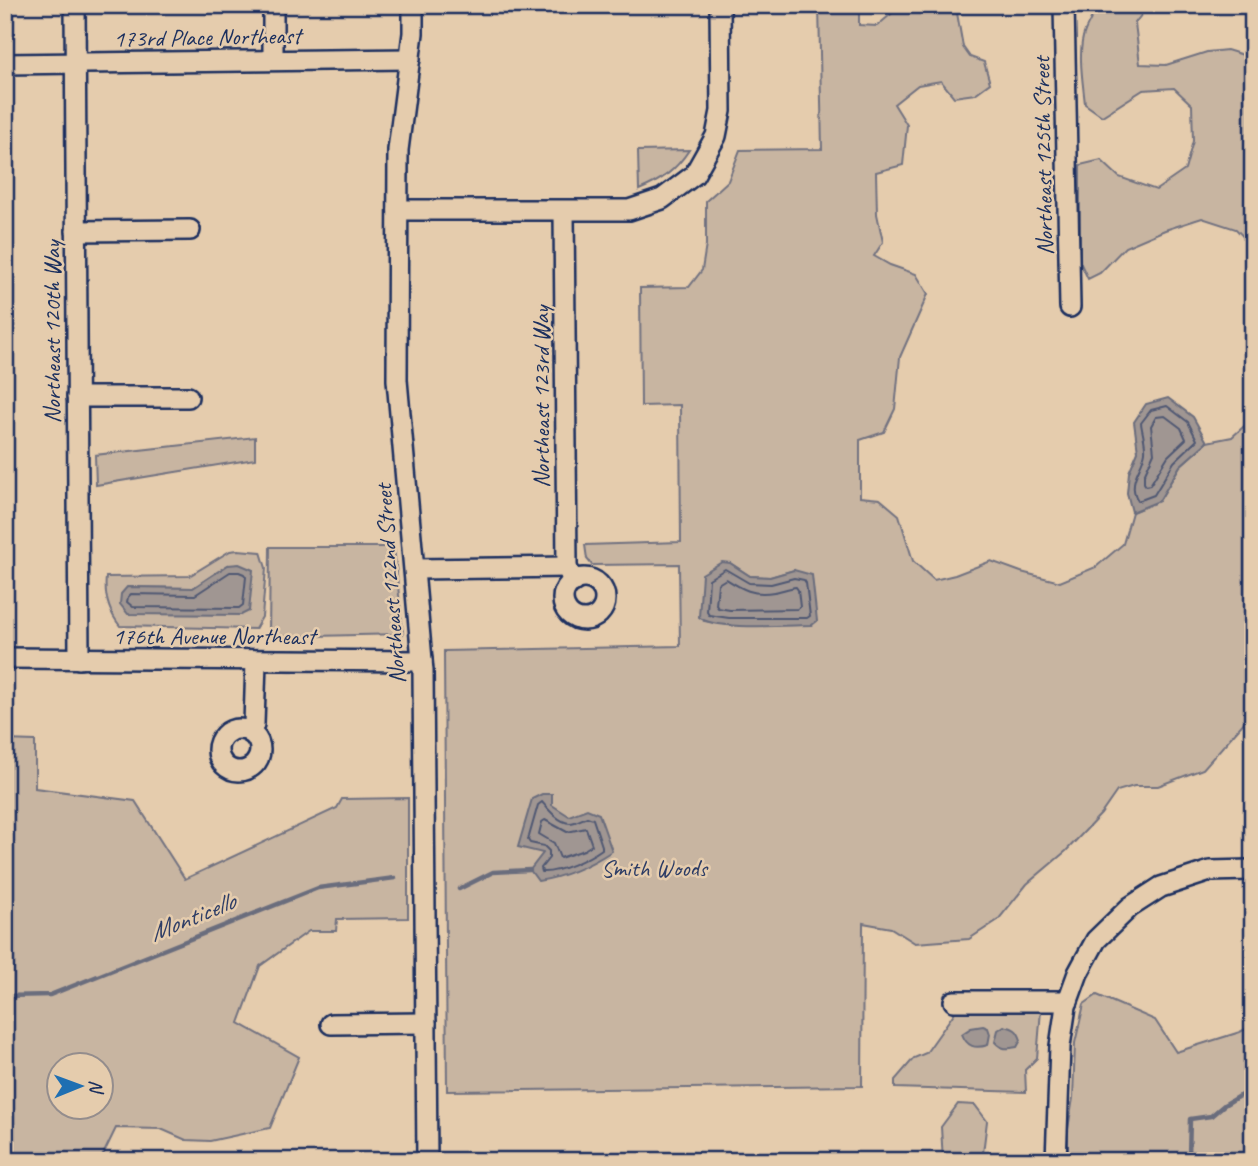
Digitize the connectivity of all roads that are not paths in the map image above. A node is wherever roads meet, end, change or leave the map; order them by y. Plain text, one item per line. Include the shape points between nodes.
1 (75, 5) edge
2 (273, 5) edge
3 (413, 5) edge
4 (720, 5) edge
5 (1064, 5) edge
6 (410, 59) junction
7 (274, 60) junction
8 (5, 64) edge
9 (75, 64) junction
10 (398, 210) junction
11 (564, 211) junction
12 (190, 230) dead end
13 (76, 231) junction
14 (1070, 307) dead end
15 (77, 397) junction
16 (188, 397) dead end
17 (415, 569) junction
18 (5, 658) edge
19 (79, 659) junction
20 (256, 661) junction
21 (422, 661) junction
22 (251, 733) dead end
23 (1249, 870) dead end
24 (954, 1001) dead end
25 (1068, 1001) junction
26 (426, 1023) junction
27 (331, 1024) dead end
28 (427, 1161) edge
29 (1056, 1161) edge

1 - 9 street, Northeast 120th Way
2 - 7 street
3 - 6 street, Northeast 122nd Street
4 - 11 street via 721,111 716,136 694,175 662,199 629,210
5 - 14 street, Northeast 125th Street
6 - 7 street, 173rd Place Northeast
6 - 10 street, Northeast 122nd Street via 398,150
7 - 9 street, 173rd Place Northeast
8 - 9 street, 173rd Place Northeast
9 - 13 street, Northeast 120th Way
10 - 11 street
10 - 17 street, Northeast 122nd Street via 397,380
11 - 17 street, Northeast 123rd Way via 570,574
12 - 13 street
13 - 15 street, Northeast 120th Way
15 - 16 street
15 - 19 street, Northeast 120th Way
17 - 21 street, Northeast 122nd Street
18 - 19 street, 176th Avenue Northeast
19 - 20 street, 176th Avenue Northeast
20 - 21 street, 176th Avenue Northeast
20 - 22 street
21 - 26 street, Northeast 122nd Street
23 - 25 street via 1210,871 1160,887 1130,907 1097,940
24 - 25 street
25 - 29 street via 1060,1046
26 - 27 street
26 - 28 street, Northeast 122nd Street

